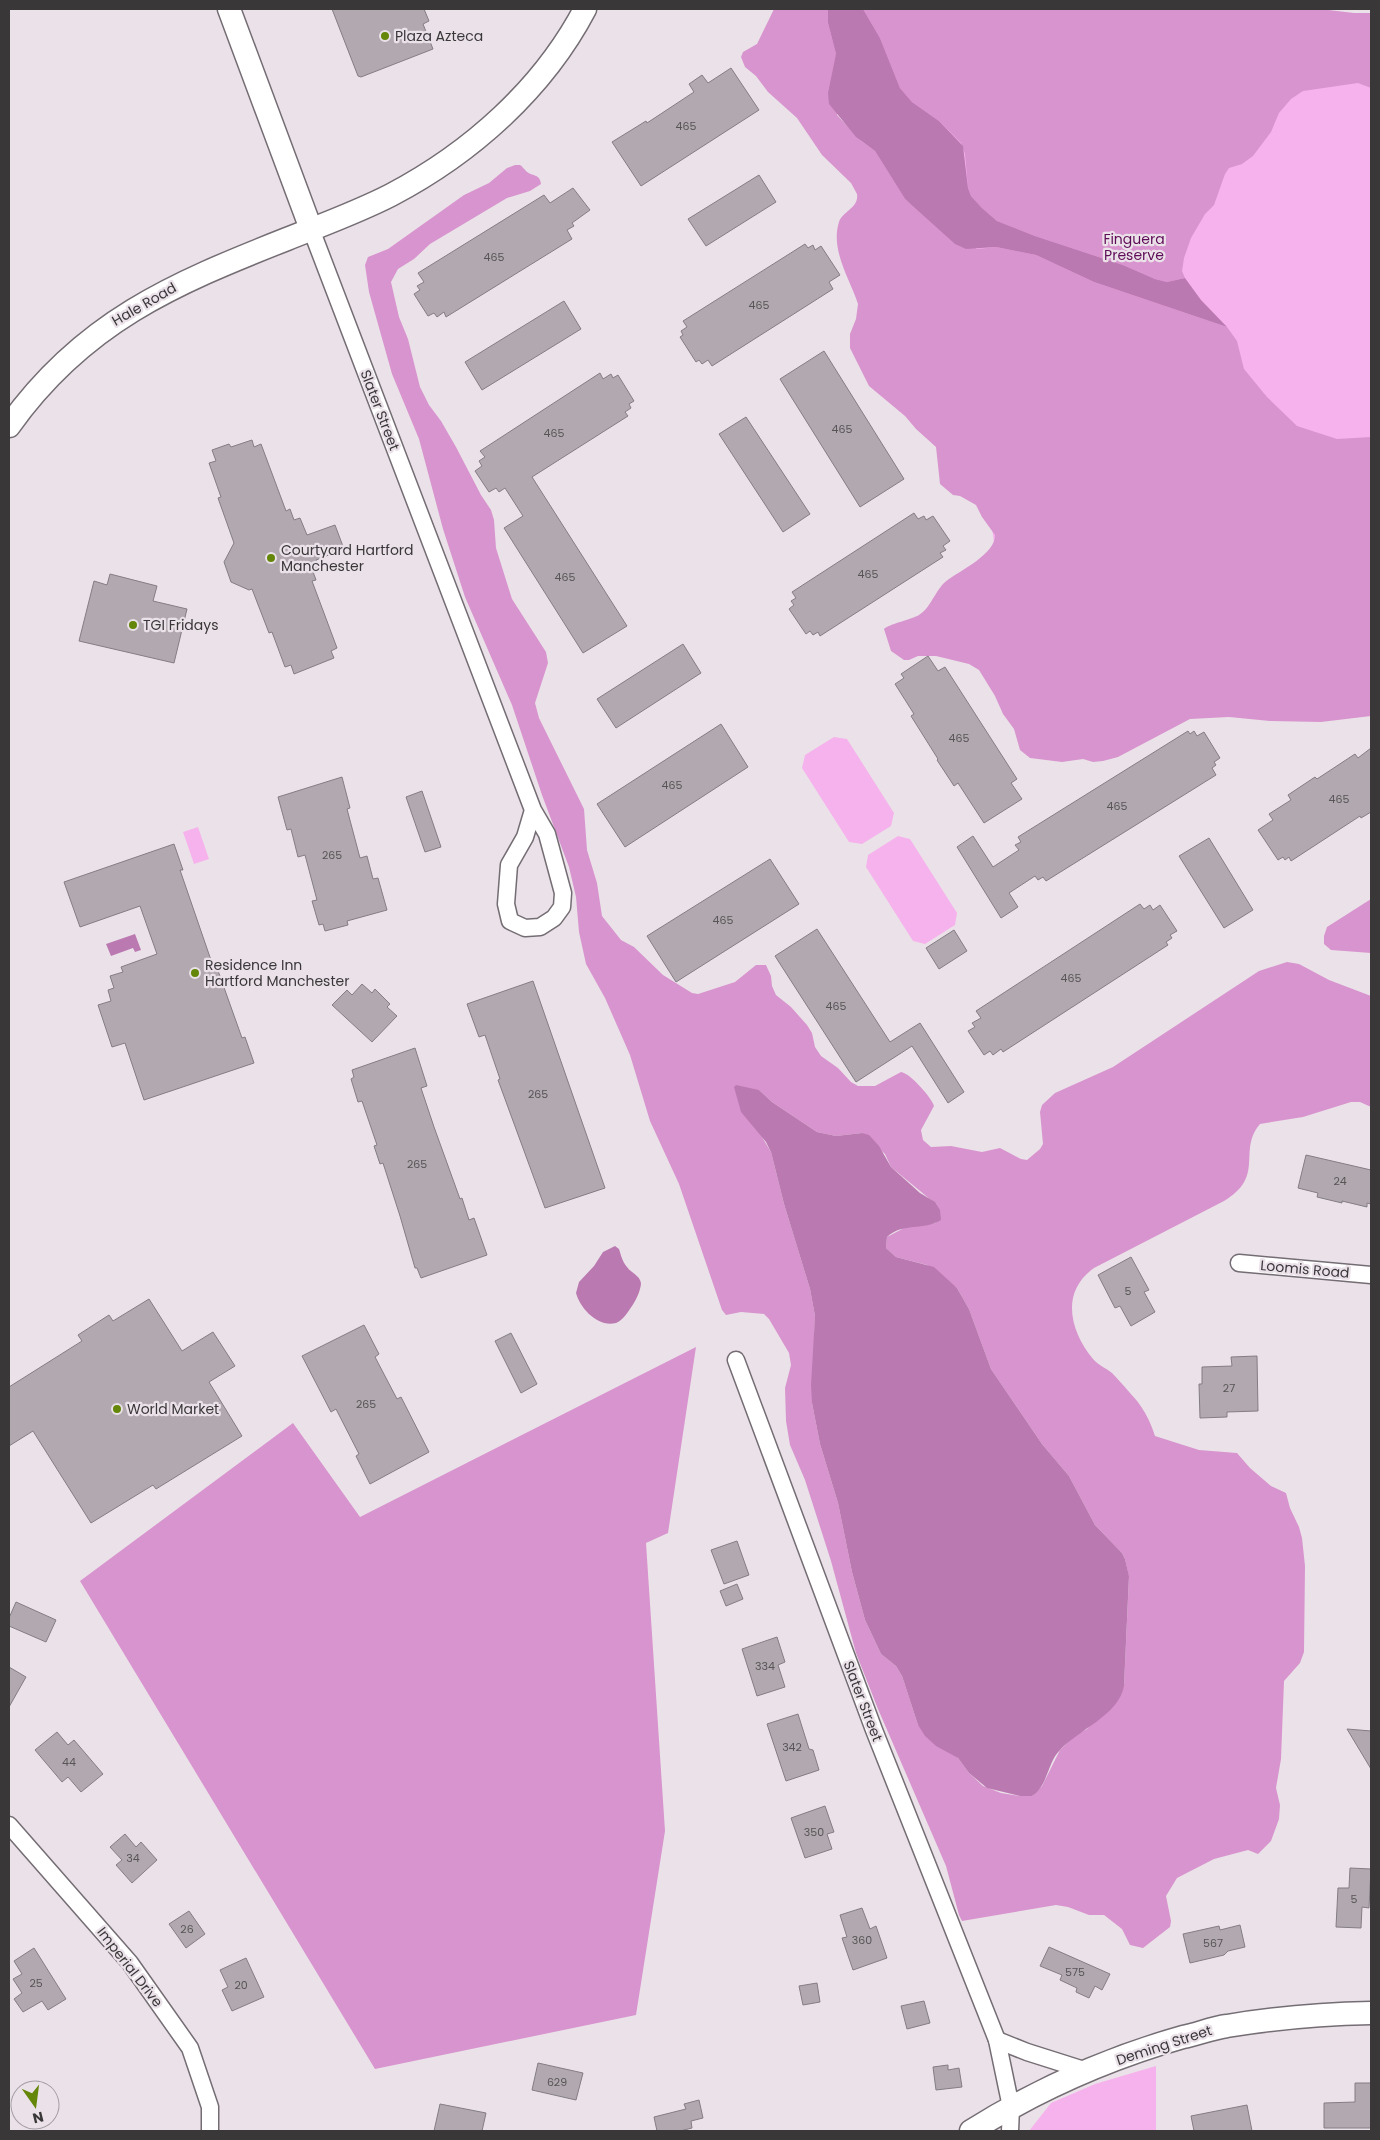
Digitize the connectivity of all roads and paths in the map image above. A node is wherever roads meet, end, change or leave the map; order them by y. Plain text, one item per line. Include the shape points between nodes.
1 (229, 9) edge
2 (585, 9) edge
3 (311, 229) junction
4 (9, 426) edge
5 (533, 810) junction
6 (1239, 1263) dead end
7 (1371, 1275) edge
8 (736, 1360) dead end
9 (9, 1824) edge
10 (1371, 2013) edge
11 (997, 2040) junction
12 (1087, 2071) junction
13 (1011, 2107) junction
14 (210, 2131) edge
15 (972, 2131) edge
16 (1010, 2131) edge

1 - 3 street, Slater Street
2 - 3 street, Hale Road via 566,42 537,79 471,144 391,195
3 - 4 street, Hale Road via 200,274 121,316 52,374
3 - 5 street, Slater Street
5 - 5 street, Slater Street via 525,837 509,865 506,886 510,921 525,928 540,927 554,918 562,907 563,893 547,834
6 - 7 street, Loomis Road
8 - 11 street, Slater Street via 874,1730
9 - 14 street, Imperial Drive via 130,1963 190,2048 210,2107
10 - 12 street, Deming Street via 1330,2014 1226,2026 1146,2048
11 - 12 street
11 - 13 street, Slater Street
12 - 13 street, Deming Street
13 - 15 street, Deming Street
13 - 16 street, Slater Street

